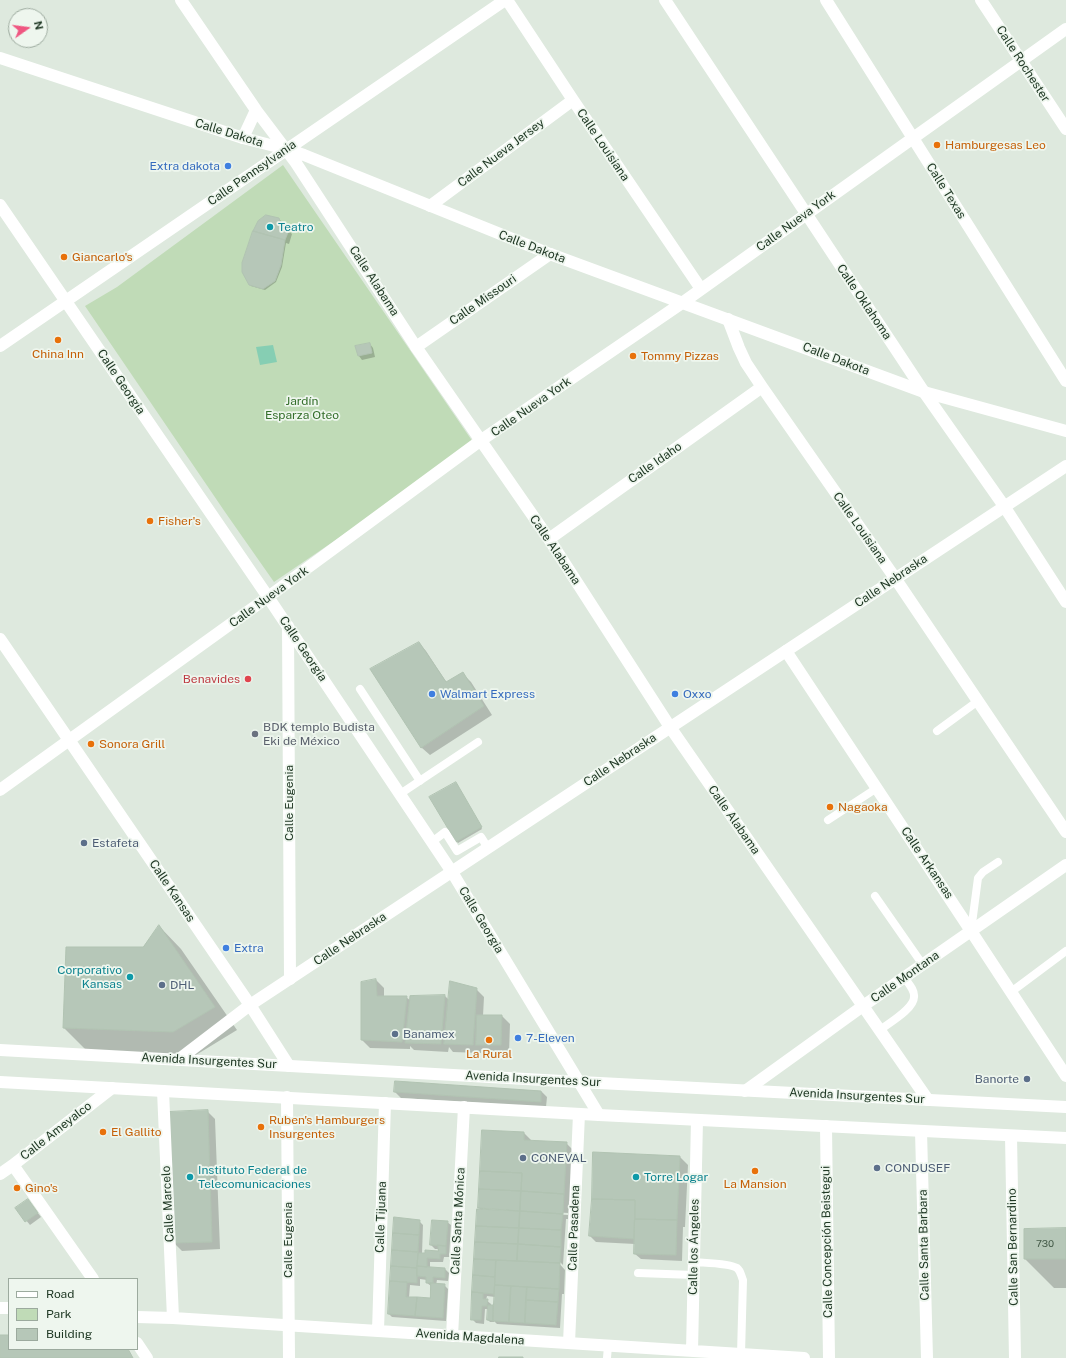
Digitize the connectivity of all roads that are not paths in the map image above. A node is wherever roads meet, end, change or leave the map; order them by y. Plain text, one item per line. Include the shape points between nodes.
1 (181, 0) edge
2 (506, 0) edge
3 (665, 0) edge
4 (826, 0) edge
5 (981, 0) edge
6 (1066, 29) edge
7 (0, 58) edge
8 (1021, 60) junction
9 (572, 100) junction
10 (256, 110) junction
11 (1066, 129) edge
12 (913, 137) junction
13 (244, 138) junction
14 (286, 149) junction
15 (0, 205) edge
16 (430, 206) junction
17 (806, 214) junction
18 (550, 254) junction
19 (701, 289) junction
20 (66, 302) junction
21 (682, 303) junction
22 (728, 319) junction
23 (0, 346) edge
24 (416, 347) junction
25 (1066, 381) edge
26 (762, 387) junction
27 (924, 392) junction
28 (1066, 431) edge
29 (480, 441) junction
30 (1066, 466) edge
31 (1004, 506) junction
32 (549, 539) junction
33 (895, 578) junction
34 (268, 597) junction
35 (1066, 602) edge
36 (288, 626) junction
37 (0, 639) edge
38 (786, 651) junction
39 (360, 689) dead end
40 (978, 701) junction
41 (670, 728) junction
42 (937, 731) dead end
43 (70, 741) junction
44 (478, 742) dead end
45 (420, 781) junction
46 (877, 788) junction
47 (0, 790) edge
48 (400, 794) junction
49 (828, 820) dead end
50 (1066, 832) edge
51 (432, 842) junction
52 (488, 848) junction
53 (998, 862) dead end
54 (1066, 865) edge
55 (452, 872) junction
56 (875, 896) dead end
57 (971, 931) junction
58 (1066, 951) edge
59 (923, 964) junction
60 (904, 977) junction
61 (290, 979) junction
62 (1011, 992) junction
63 (250, 1005) junction
64 (863, 1006) junction
65 (880, 1030) junction
66 (0, 1050) edge
67 (178, 1060) junction
68 (289, 1066) junction
69 (1066, 1076) edge
70 (0, 1082) edge
71 (580, 1082) junction
72 (112, 1088) junction
73 (163, 1091) junction
74 (745, 1091) junction
75 (287, 1098) junction
76 (928, 1100) junction
77 (385, 1103) junction
78 (464, 1107) junction
79 (1066, 1107) edge
80 (579, 1114) junction
81 (599, 1115) junction
82 (697, 1120) junction
83 (826, 1126) junction
84 (922, 1131) junction
85 (1011, 1136) junction
86 (1066, 1138) edge
87 (13, 1165) junction
88 (0, 1174) edge
89 (694, 1262) junction
90 (638, 1273) dead end
91 (694, 1275) junction
92 (92, 1278) edge
93 (138, 1317) edge
94 (173, 1318) junction
95 (289, 1325) junction
96 (378, 1331) junction
97 (452, 1336) junction
98 (569, 1343) junction
99 (138, 1344) edge
100 (608, 1346) junction
101 (692, 1351) junction
102 (741, 1354) junction
103 (147, 1358) edge
104 (289, 1358) edge
105 (607, 1358) edge
106 (804, 1358) edge
107 (829, 1358) edge
108 (927, 1358) edge
109 (1015, 1358) edge

1 - 10 street, Calle Alabama
2 - 9 street, Calle Louisiana
2 - 14 street, Calle Pennsylvania
3 - 17 street, Calle Oklahoma
4 - 12 street, Calle Texas
5 - 8 street, Calle Rochester
6 - 8 street, Calle Nueva York
7 - 13 street, Calle Dakota
8 - 11 street, Calle Rochester
8 - 12 street, Calle Nueva York
9 - 16 street, Calle Nueva Jersey
9 - 19 street, Calle Louisiana
10 - 13 street
10 - 14 street, Calle Alabama
12 - 17 street, Calle Nueva York
12 - 25 street, Calle Texas
13 - 14 street, Calle Dakota
14 - 16 street, Calle Dakota
14 - 20 street, Calle Pennsylvania
14 - 24 street, Calle Alabama
15 - 20 street, Calle Georgia
16 - 18 street, Calle Dakota
17 - 19 street, Calle Nueva York
17 - 27 street, Calle Oklahoma
18 - 21 street, Calle Dakota
18 - 24 street, Calle Missouri
19 - 21 street, Calle Nueva York
20 - 23 street, Calle Pennsylvania
20 - 34 street, Calle Georgia
21 - 22 street, Calle Dakota
21 - 29 street, Calle Nueva York
22 - 26 street, Calle Louisiana via 746,363
22 - 27 street, Calle Dakota
24 - 29 street, Calle Alabama
26 - 32 street, Calle Idaho
26 - 33 street, Calle Louisiana
27 - 28 street, Calle Dakota
27 - 31 street, Calle Oklahoma
29 - 32 street, Calle Alabama
29 - 34 street, Calle Nueva York
30 - 31 street, Calle Nebraska
31 - 33 street, Calle Nebraska
31 - 35 street, Calle Oklahoma
32 - 41 street, Calle Alabama
33 - 38 street, Calle Nebraska
33 - 40 street, Calle Louisiana
34 - 36 street, Calle Georgia
34 - 43 street, Calle Nueva York
36 - 48 street, Calle Georgia
36 - 61 street, Calle Eugenia
37 - 43 street, Calle Kansas
38 - 41 street, Calle Nebraska
38 - 46 street, Calle Arkansas
39 - 45 lane
40 - 42 lane
40 - 50 street, Calle Louisiana
41 - 52 street, Calle Nebraska
41 - 64 street, Calle Alabama
43 - 47 street, Calle Nueva York
43 - 63 street, Calle Kansas
44 - 45 lane
45 - 48 lane
46 - 49 lane
46 - 57 street, Calle Arkansas
48 - 51 street, Calle Georgia
51 - 52 lane via 445,832 456,851 481,837
51 - 55 street, Calle Georgia
52 - 55 street, Calle Nebraska
53 - 57 lane via 978,878
54 - 57 street, Calle Montana
55 - 61 street, Calle Nebraska
55 - 71 street, Calle Georgia
56 - 59 lane
57 - 59 street, Calle Montana
57 - 62 street, Calle Arkansas
58 - 62 lane
59 - 60 street, Calle Montana
60 - 64 street, Calle Montana
60 - 65 lane via 915,996 913,1003 909,1009
61 - 63 street, Calle Nebraska
62 - 69 street, Calle Arkansas
63 - 67 street, Calle Nebraska
63 - 68 street, Calle Kansas
64 - 65 street, Calle Alabama
64 - 74 street, Calle Montana
65 - 76 street, Calle Alabama
66 - 67 street, Avenida Insurgentes Sur
67 - 68 street, Avenida Insurgentes Sur
68 - 71 street, Avenida Insurgentes Sur
70 - 72 street
71 - 74 street, Avenida Insurgentes Sur
71 - 81 street
72 - 73 street
72 - 87 street, Calle Ameyalco
73 - 75 street
73 - 94 street, Calle Marcelo
74 - 76 street, Avenida Insurgentes Sur
75 - 77 street
75 - 95 street, Calle Eugenia
76 - 79 street, Avenida Insurgentes Sur
77 - 78 street
77 - 96 street, Calle Tijuana
78 - 80 street
78 - 97 street, Calle Santa Mónica
80 - 81 street
80 - 98 street, Calle Pasadena
81 - 82 street
82 - 83 street
82 - 89 street, Calle los Ángeles
83 - 84 street
83 - 107 street, Calle Concepción Beistegui
84 - 85 street
84 - 108 street, Calle Santa Barbara
85 - 86 street
85 - 109 street, Calle San Bernardino
87 - 88 street, Calle Ameyalco
87 - 92 street
89 - 91 street, Calle los Ángeles
89 - 102 lane via 730,1266 741,1273
90 - 91 lane
91 - 101 street, Calle los Ángeles
93 - 94 street, Avenida Magdalena
94 - 95 street, Avenida Magdalena
95 - 96 street, Avenida Magdalena
95 - 104 street, Calle Eugenia
96 - 97 street, Avenida Magdalena
97 - 98 street, Avenida Magdalena
98 - 100 street, Avenida Magdalena
99 - 103 street
100 - 101 street, Avenida Magdalena
100 - 105 lane
101 - 102 street, Avenida Magdalena
102 - 106 street, Avenida Magdalena

